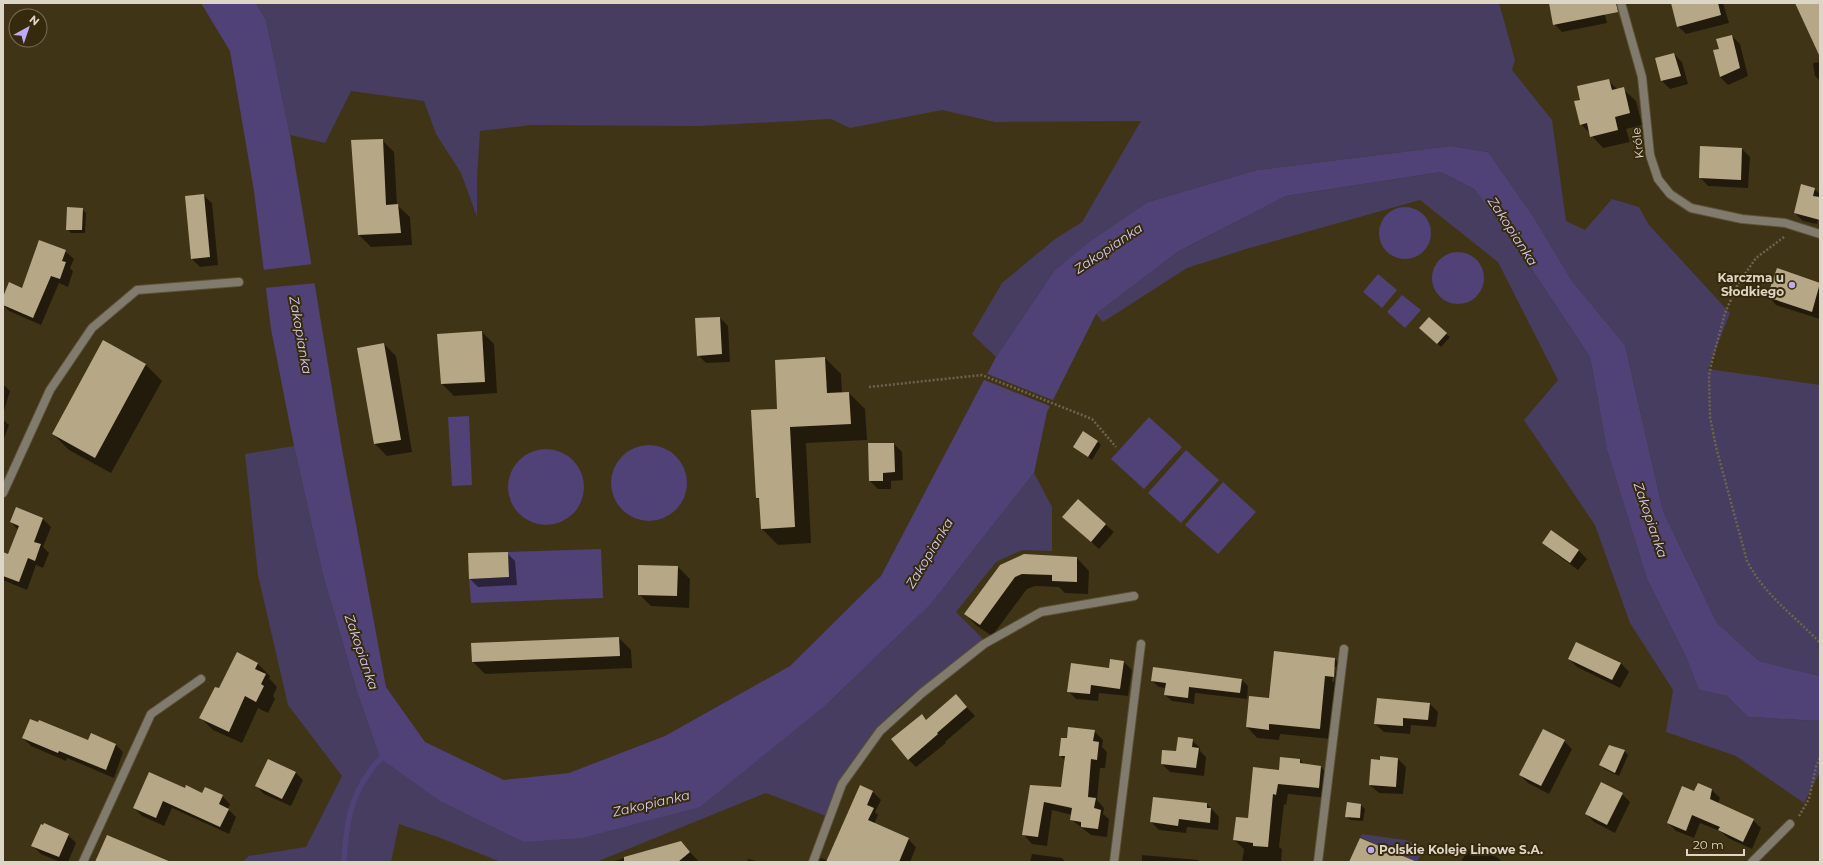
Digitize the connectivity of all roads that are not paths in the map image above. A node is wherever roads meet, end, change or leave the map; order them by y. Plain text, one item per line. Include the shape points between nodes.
1 (1621, 3) edge
2 (1820, 234) edge
3 (239, 282) dead end
4 (3, 493) edge
5 (1134, 596) dead end
6 (1141, 644) dead end
7 (1344, 649) dead end
8 (201, 679) dead end
9 (1790, 824) road end
10 (83, 862) edge
11 (813, 862) edge
12 (1114, 862) edge
13 (1318, 862) edge
14 (1752, 862) edge

1 - 2 lane, Króle via 1642,77 1650,155 1658,179 1670,194 1692,208 1742,219 1785,223
3 - 4 lane via 137,290 92,328 50,390
5 - 11 lane via 1041,612 984,644 922,693 880,731 842,784
6 - 12 lane
7 - 13 lane
8 - 10 lane via 151,714
9 - 14 lane

